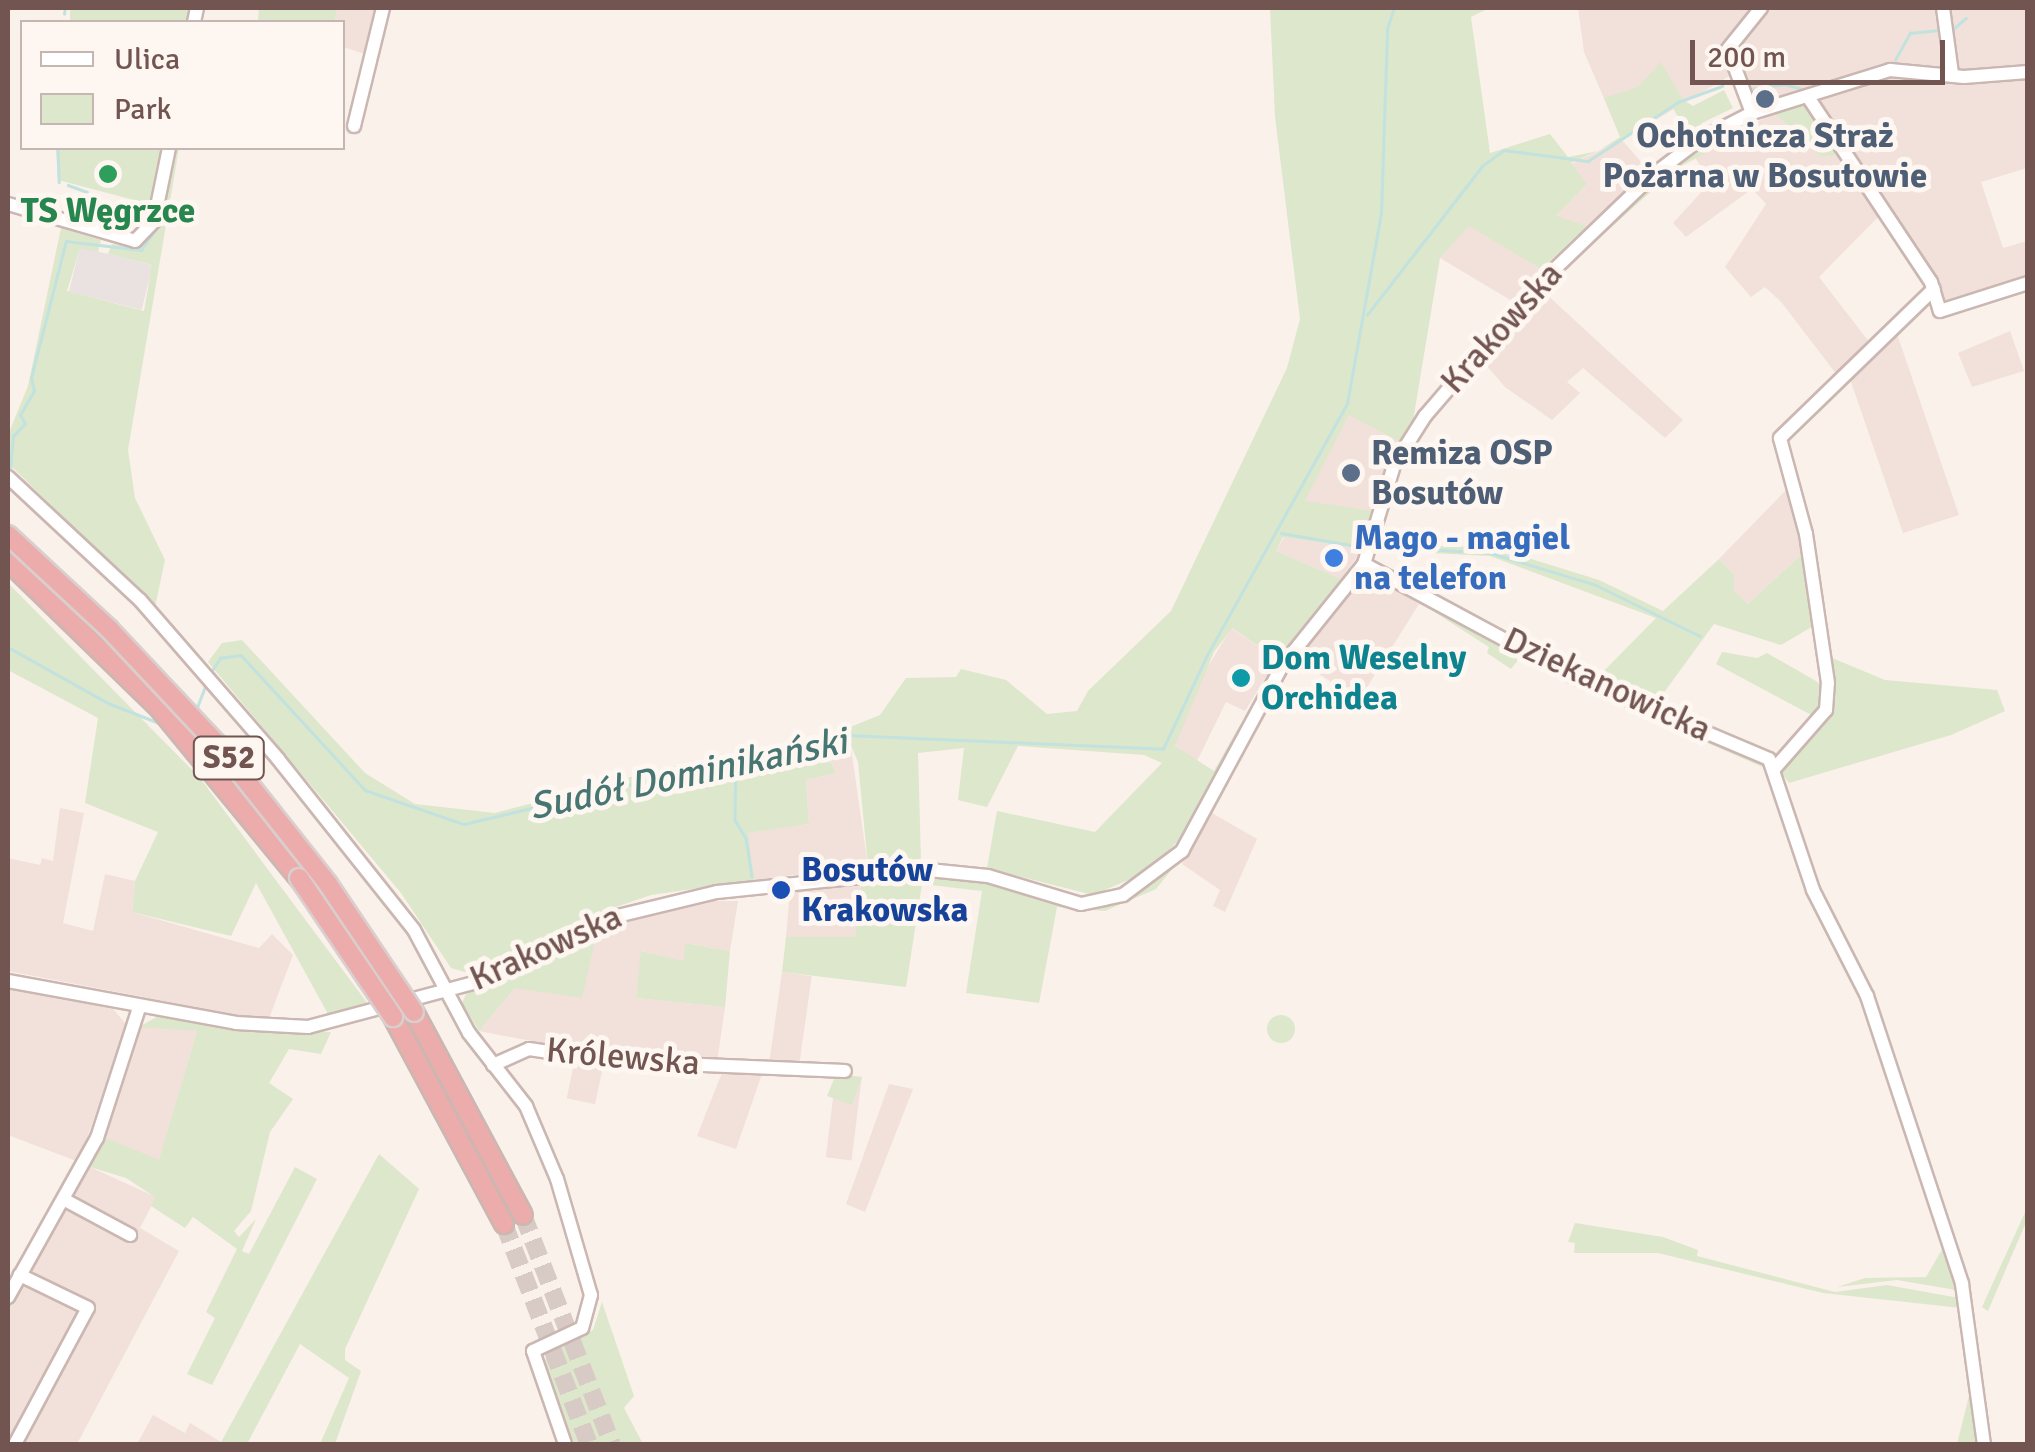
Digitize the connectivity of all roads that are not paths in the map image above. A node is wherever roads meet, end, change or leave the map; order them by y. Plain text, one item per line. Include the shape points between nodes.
1 (382, 8) edge
2 (1762, 8) edge
3 (1943, 8) edge
4 (2028, 72) edge
5 (1952, 74) junction
6 (1808, 98) junction
7 (1752, 114) junction
8 (354, 126) dead end
9 (169, 150) edge
10 (8, 204) edge
11 (2028, 283) edge
12 (1934, 289) junction
13 (10, 479) edge
14 (8, 535) edge
15 (8, 561) edge
16 (1364, 564) junction
17 (1775, 768) junction
18 (8, 981) edge
19 (446, 992) junction
20 (139, 1008) junction
21 (493, 1065) junction
22 (845, 1071) dead end
23 (64, 1200) junction
24 (523, 1215) tunnel mouth
25 (504, 1224) tunnel mouth
26 (130, 1235) dead end
27 (14, 1279) edge
28 (8, 1297) edge
29 (16, 1444) edge
30 (565, 1444) edge
31 (1984, 1444) edge

1 - 8 street
2 - 7 street via 1728,49
3 - 5 street
4 - 5 street
5 - 6 street via 1890,70
6 - 7 street, Krakowska
6 - 12 street
7 - 16 street, Krakowska via 1699,140 1653,175 1479,350 1394,466
9 - 10 street via 154,221 135,241
11 - 12 street via 1940,311
12 - 17 street via 1780,438 1806,534 1828,683 1826,710
13 - 19 street, Królewska via 102,561 205,672 397,907
14 - 24 highway, S52, bridge via 130,650 228,757 328,884 414,1012
15 - 25 highway, S52, bridge via 208,764 318,905 393,1017
16 - 17 street, Dziekanowicka via 1568,674 1770,759
16 - 19 street, Krakowska via 1282,666 1182,852 1123,895 1081,904 988,876 929,870 717,892 605,918 520,966
17 - 31 street via 1812,890 1867,996 1965,1300
18 - 20 street, Krakowska
19 - 20 street, Krakowska via 332,1024 294,1027
19 - 21 street, Królewska
20 - 23 street via 98,1138
21 - 22 street, Królewska via 529,1049 609,1062
21 - 30 street via 542,1139 591,1295 582,1328 533,1351
23 - 26 street
23 - 27 street
27 - 28 street
27 - 29 street via 88,1308

